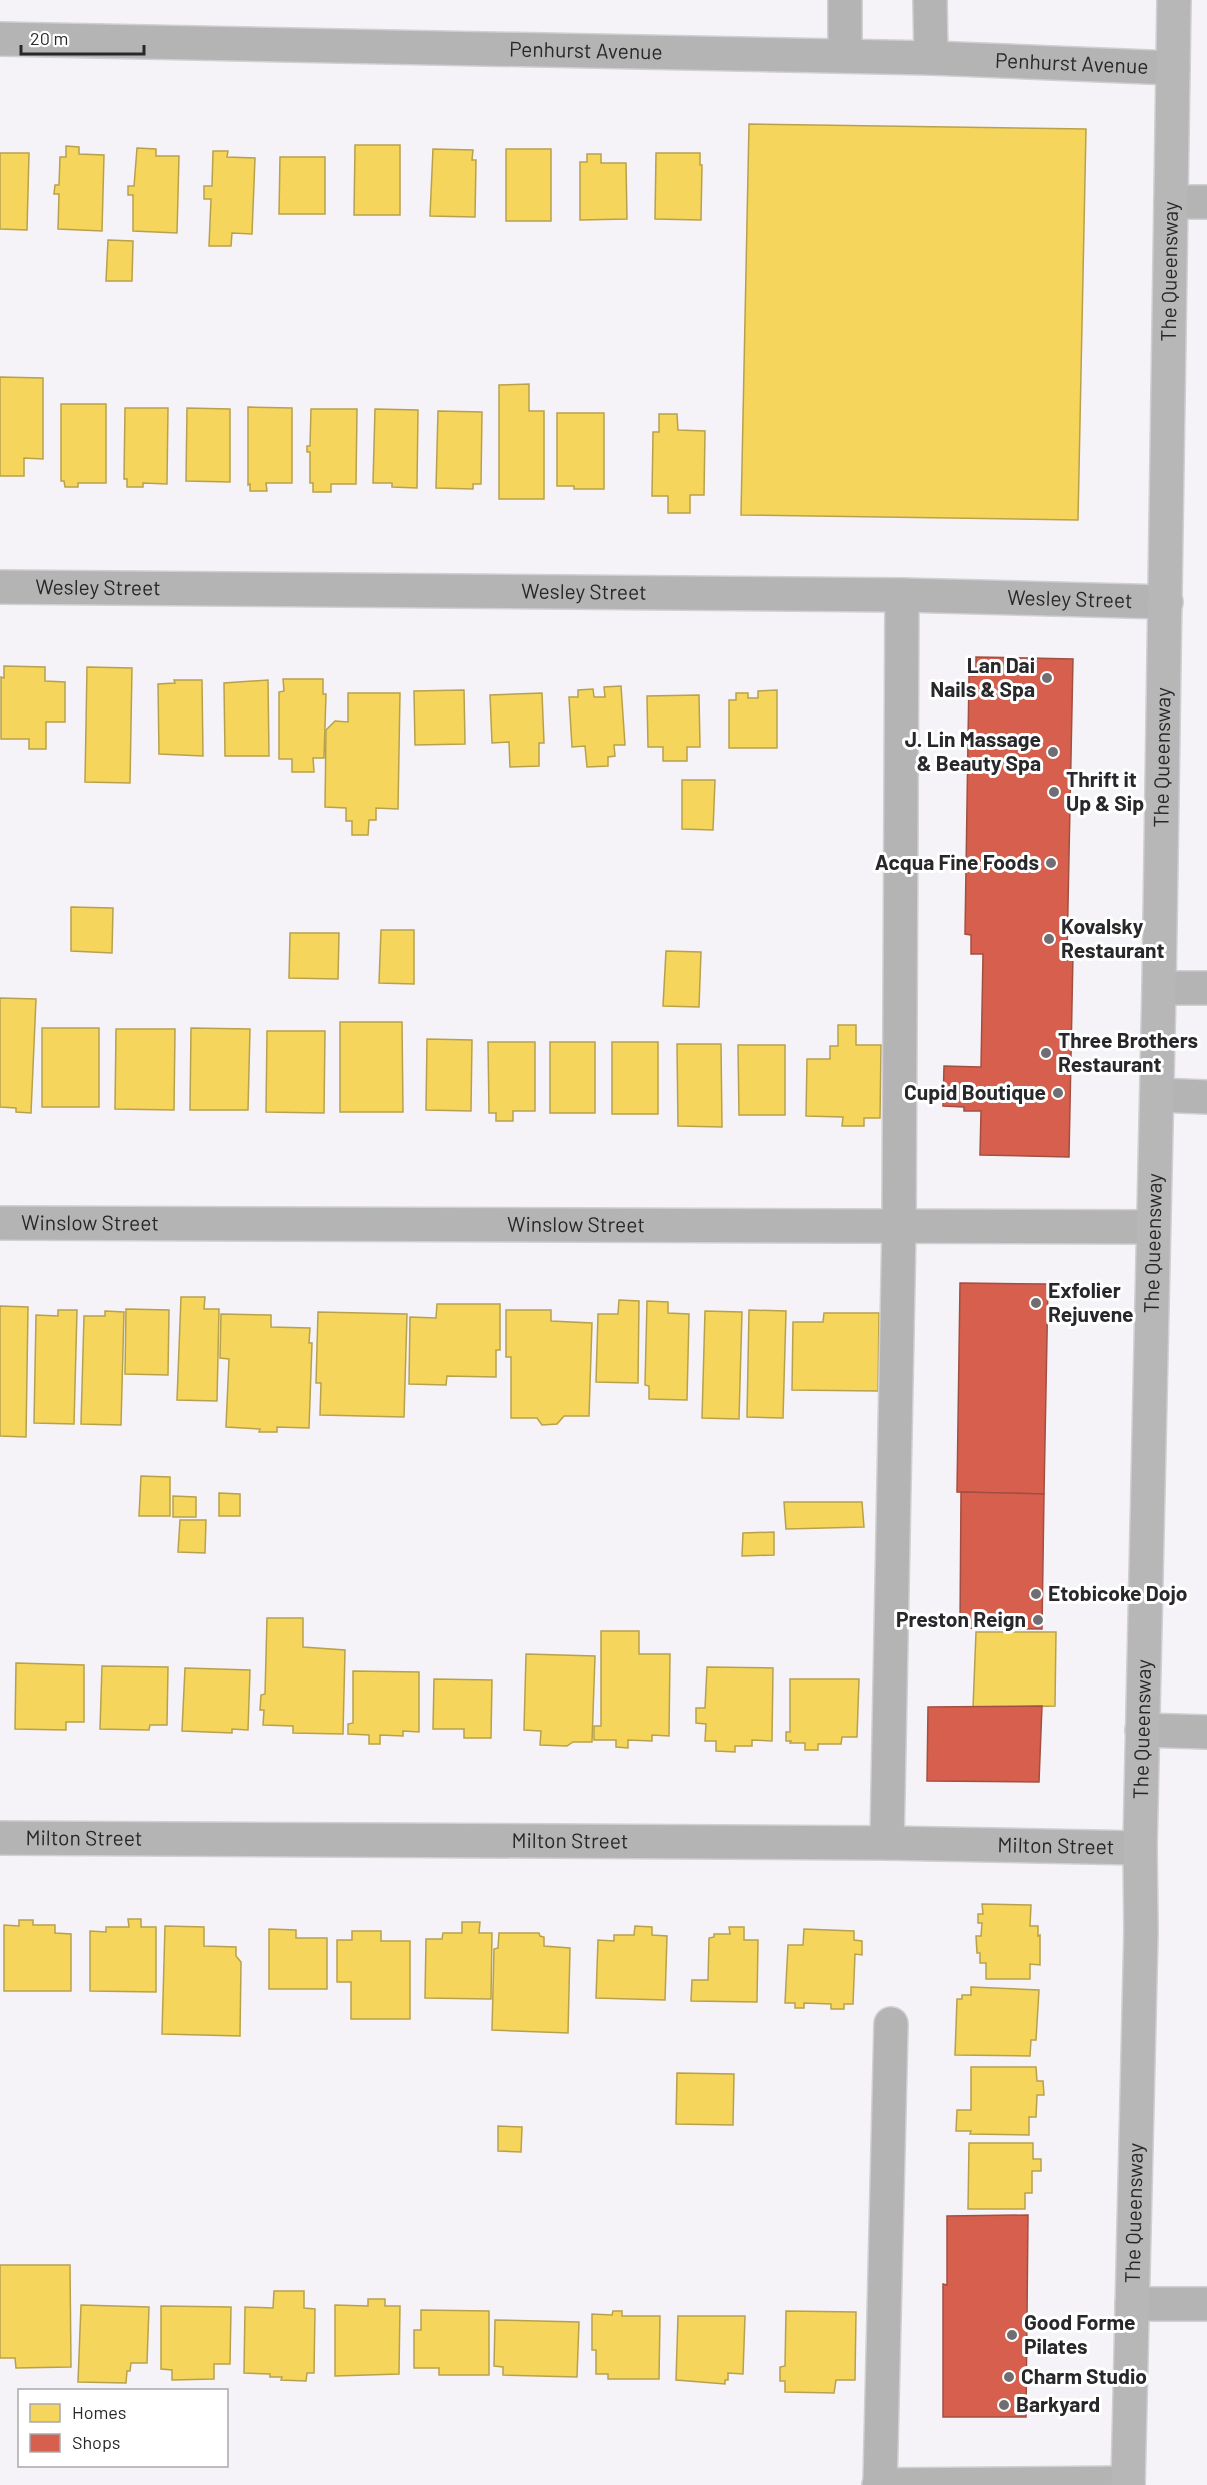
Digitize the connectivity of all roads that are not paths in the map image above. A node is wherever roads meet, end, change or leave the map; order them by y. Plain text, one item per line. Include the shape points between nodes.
1 (845, 0) edge
2 (930, 0) edge
3 (1174, 0) edge
4 (0, 39) edge
5 (845, 56) junction
6 (931, 58) junction
7 (1173, 68) junction
8 (1171, 202) junction
9 (1207, 202) edge
10 (0, 587) edge
11 (902, 595) junction
12 (1166, 602) junction
13 (1159, 988) junction
14 (1207, 988) edge
15 (1157, 1095) junction
16 (1207, 1097) edge
17 (0, 1223) edge
18 (899, 1227) junction
19 (1153, 1227) junction
20 (1142, 1730) junction
21 (1207, 1732) edge
22 (0, 1838) edge
23 (887, 1843) junction
24 (1140, 1848) junction
25 (891, 2024) dead end
26 (1132, 2304) junction
27 (1207, 2304) edge
28 (1128, 2484) edge
29 (880, 2485) edge

1 - 5 street
2 - 6 street
3 - 7 main road, The Queensway
4 - 5 street, Penhurst Avenue
5 - 6 street, Penhurst Avenue
6 - 7 street, Penhurst Avenue
7 - 8 main road, The Queensway
8 - 9 street
8 - 12 main road, The Queensway
10 - 11 street, Wesley Street
11 - 12 street, Wesley Street
11 - 18 street
12 - 13 main road, The Queensway
13 - 14 street
13 - 15 main road, The Queensway
15 - 16 street
15 - 19 main road, The Queensway
17 - 18 street, Winslow Street
18 - 19 street, Winslow Street
18 - 23 street
19 - 20 main road, The Queensway
20 - 21 street
20 - 24 main road, The Queensway
22 - 23 street, Milton Street
23 - 24 street, Milton Street
24 - 26 main road, The Queensway
25 - 29 street
26 - 27 street
26 - 28 main road, The Queensway
28 - 29 street

